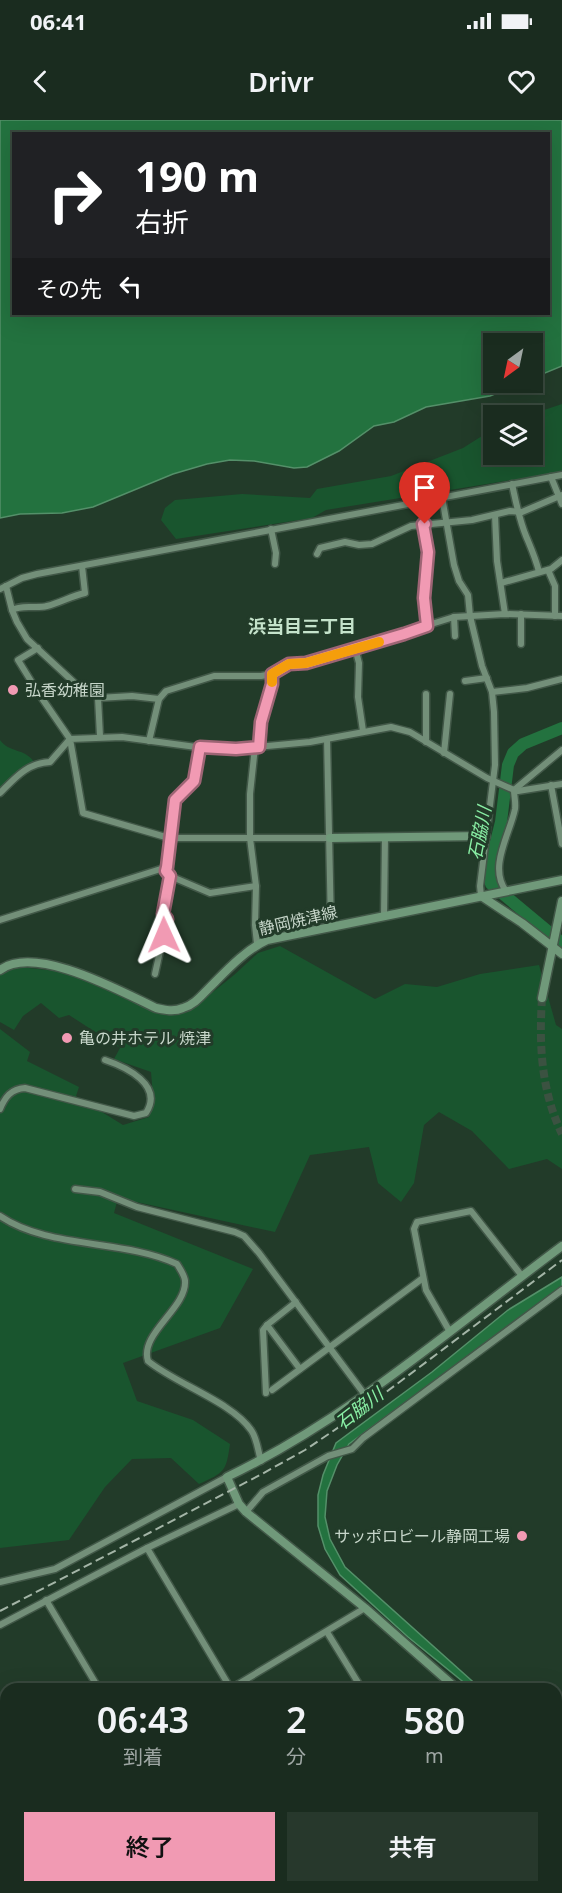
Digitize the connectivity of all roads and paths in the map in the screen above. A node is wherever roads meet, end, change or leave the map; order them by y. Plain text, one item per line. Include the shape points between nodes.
1 (562, 475) edge
2 (551, 477) junction
3 (512, 484) junction
4 (561, 495) edge
5 (442, 497) junction
6 (562, 504) edge
7 (518, 511) junction
8 (495, 515) junction
9 (447, 522) junction
10 (423, 524) junction
11 (271, 529) junction
12 (317, 554) dead end
13 (562, 560) edge
14 (275, 564) dead end
15 (82, 566) junction
16 (548, 570) junction
17 (539, 572) junction
18 (501, 583) junction
19 (3, 588) edge
20 (12, 610) junction
21 (505, 614) junction
22 (521, 614) junction
23 (470, 616) junction
24 (558, 616) edge
25 (454, 617) junction
26 (427, 626) junction
27 (455, 636) dead end
28 (521, 644) dead end
29 (38, 648) junction
30 (355, 648) junction
31 (272, 674) junction
32 (487, 678) junction
33 (562, 680) edge
34 (465, 681) dead end
35 (492, 692) junction
36 (426, 694) dead end
37 (450, 694) dead end
38 (98, 698) junction
39 (159, 699) junction
40 (363, 732) junction
41 (100, 736) junction
42 (70, 739) junction
43 (327, 739) junction
44 (149, 741) junction
45 (426, 742) junction
46 (200, 747) junction
47 (257, 747) junction
48 (562, 750) edge
49 (444, 753) junction
50 (492, 780) junction
51 (562, 784) edge
52 (550, 785) junction
53 (514, 790) junction
54 (0, 793) edge
55 (486, 836) junction
56 (385, 837) junction
57 (170, 838) junction
58 (250, 838) junction
59 (330, 838) junction
60 (562, 844) edge
61 (167, 867) junction
62 (170, 876) junction
63 (562, 880) edge
64 (256, 886) junction
65 (505, 891) junction
66 (485, 895) junction
67 (562, 901) edge
68 (384, 916) junction
69 (0, 920) edge
70 (331, 927) junction
71 (257, 944) junction
72 (553, 945) junction
73 (562, 954) edge
74 (0, 970) edge
75 (155, 974) dead end
76 (542, 998) tunnel mouth
77 (105, 1060) dead end
78 (0, 1109) edge
79 (75, 1189) dead end
80 (0, 1216) edge
81 (562, 1246) edge
82 (522, 1276) junction
83 (423, 1278) junction
84 (562, 1290) edge
85 (296, 1302) junction
86 (267, 1324) junction
87 (450, 1332) junction
88 (330, 1347) junction
89 (300, 1369) junction
90 (365, 1395) junction
91 (261, 1461) junction
92 (227, 1477) junction
93 (239, 1504) junction
94 (246, 1512) junction
95 (147, 1548) junction
96 (0, 1582) edge
97 (46, 1600) junction
98 (365, 1608) junction
99 (0, 1625) edge
100 (327, 1632) junction
101 (95, 1683) edge
102 (226, 1683) edge
103 (240, 1683) edge
104 (358, 1683) edge
105 (450, 1683) edge

1 - 2 street
2 - 3 street
2 - 4 street
3 - 5 street
3 - 7 street
4 - 6 street
4 - 7 street
5 - 9 street
5 - 11 street
7 - 8 street
7 - 17 street
8 - 9 street
8 - 18 street
9 - 10 street
9 - 23 street via 454,565 468,595
10 - 12 street via 394,532 372,544 345,542 320,548
10 - 26 street via 428,552 424,598
11 - 14 street
11 - 15 street
13 - 16 street
15 - 19 street via 36,574
15 - 20 street via 85,593 47,606
16 - 17 street
16 - 24 street via 555,586
17 - 18 street
18 - 21 street
19 - 20 street
20 - 29 street via 27,639
21 - 22 street
21 - 23 street
22 - 24 street
22 - 28 street
23 - 25 street
23 - 32 street
25 - 26 street
25 - 27 street
26 - 30 street
29 - 38 street via 79,687
29 - 42 street via 18,660
30 - 31 street via 306,663 289,664
30 - 40 street
31 - 39 street via 214,676 175,687
31 - 47 street
32 - 34 street
32 - 35 street
33 - 35 street
35 - 50 street
36 - 45 street
37 - 49 street
38 - 39 street
38 - 41 street
39 - 44 street
40 - 43 street
40 - 45 street via 402,729
41 - 42 street
41 - 44 street
42 - 54 street via 50,762 24,770
42 - 57 street via 83,813
43 - 47 street
43 - 59 street
44 - 46 street
45 - 49 street
46 - 47 street
46 - 57 street via 194,781 175,800
47 - 58 street via 250,794
48 - 53 street
49 - 50 street
50 - 53 street
50 - 55 street
51 - 52 street
52 - 53 street
52 - 60 street
53 - 65 street via 514,811 499,877
55 - 56 street
55 - 66 street via 480,886
56 - 59 street
56 - 68 street
57 - 58 street
57 - 61 street
58 - 59 street
58 - 64 street
59 - 70 street
61 - 62 street
61 - 69 street
62 - 64 street via 210,892
62 - 75 street via 163,914 167,919
63 - 65 street, 静岡焼津線
64 - 71 street
65 - 66 street, 静岡焼津線
66 - 68 street, 静岡焼津線
66 - 72 street
67 - 72 street
68 - 70 street, 静岡焼津線
70 - 71 street, 静岡焼津線
71 - 74 street, 静岡焼津線 via 193,1004 181,1010 156,1008 62,968 23,961
72 - 73 street
72 - 76 street
77 - 78 street via 122,1066 147,1085 151,1101 146,1113 134,1116 25,1088 8,1094
79 - 85 street via 100,1192 137,1207 244,1236
80 - 91 street via 53,1237 135,1250 177,1264 185,1279 184,1288 150,1342 148,1361 246,1424
81 - 82 street
82 - 83 street via 471,1210 417,1222 414,1229
82 - 87 street
83 - 87 street
83 - 88 street
84 - 94 street via 352,1449 328,1456 263,1492
85 - 86 street
85 - 88 street
86 - 89 street
86 - 89 street via 263,1330 269,1392
87 - 90 street
88 - 89 street
88 - 90 street
90 - 91 street
91 - 92 street
92 - 93 street
92 - 96 street via 55,1569
93 - 94 street
93 - 95 street
94 - 98 street
95 - 97 street
95 - 102 street
97 - 99 street
97 - 101 street
98 - 100 street
98 - 105 street
100 - 103 street
100 - 104 street

